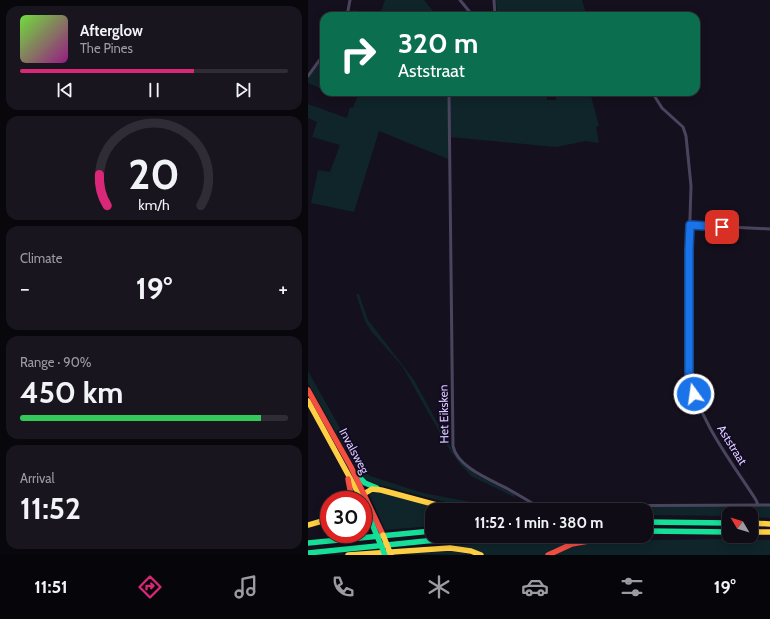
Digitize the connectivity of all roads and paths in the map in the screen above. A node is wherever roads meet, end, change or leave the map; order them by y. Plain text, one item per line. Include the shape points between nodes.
1 (350, 0) edge
2 (460, 0) edge
3 (494, 0) edge
4 (348, 12) edge
5 (470, 12) edge
6 (495, 12) edge
7 (320, 60) edge
8 (308, 76) edge
9 (449, 96) edge
10 (654, 96) edge
11 (690, 225) junction
12 (770, 229) edge
13 (308, 390) edge
14 (308, 401) edge
15 (343, 465) junction
16 (351, 467) junction
17 (381, 490) junction
18 (352, 491) edge
19 (358, 491) edge
20 (360, 491) edge
21 (370, 491) edge
22 (429, 503) edge
23 (758, 505) junction
24 (770, 505) edge
25 (373, 514) edge
26 (372, 520) edge
27 (320, 522) edge
28 (653, 522) edge
29 (722, 523) edge
30 (758, 523) edge
31 (375, 524) junction
32 (770, 524) edge
33 (308, 525) edge
34 (653, 531) edge
35 (722, 532) edge
36 (758, 532) edge
37 (770, 532) edge
38 (425, 533) edge
39 (425, 541) edge
40 (308, 543) edge
41 (574, 543) edge
42 (308, 553) edge
43 (348, 555) edge
44 (385, 555) edge
45 (391, 555) edge
46 (481, 555) edge
47 (548, 555) edge

1 - 4 street
2 - 5 street
3 - 6 street
7 - 8 street
9 - 23 street, Het Eiksken via 455,453 481,476 535,505
10 - 11 street, Aststraat via 662,108 685,130 692,186
11 - 12 street
11 - 23 street, Aststraat via 691,384 696,401
13 - 16 highway, Invalsweg
14 - 15 highway, Invalsweg
15 - 18 highway
15 - 19 highway, Invalsweg
16 - 17 highway via 365,483
16 - 20 highway, Invalsweg
17 - 21 highway
17 - 22 highway
23 - 24 street, Het Eiksken
25 - 31 highway, Invalsweg
26 - 31 highway, Invalsweg
27 - 33 highway
28 - 29 highway
30 - 32 highway
31 - 44 highway, bridge
31 - 45 highway, bridge
34 - 35 highway
36 - 37 highway
38 - 40 highway
39 - 42 highway
41 - 47 highway
43 - 46 highway via 450,548 471,550

